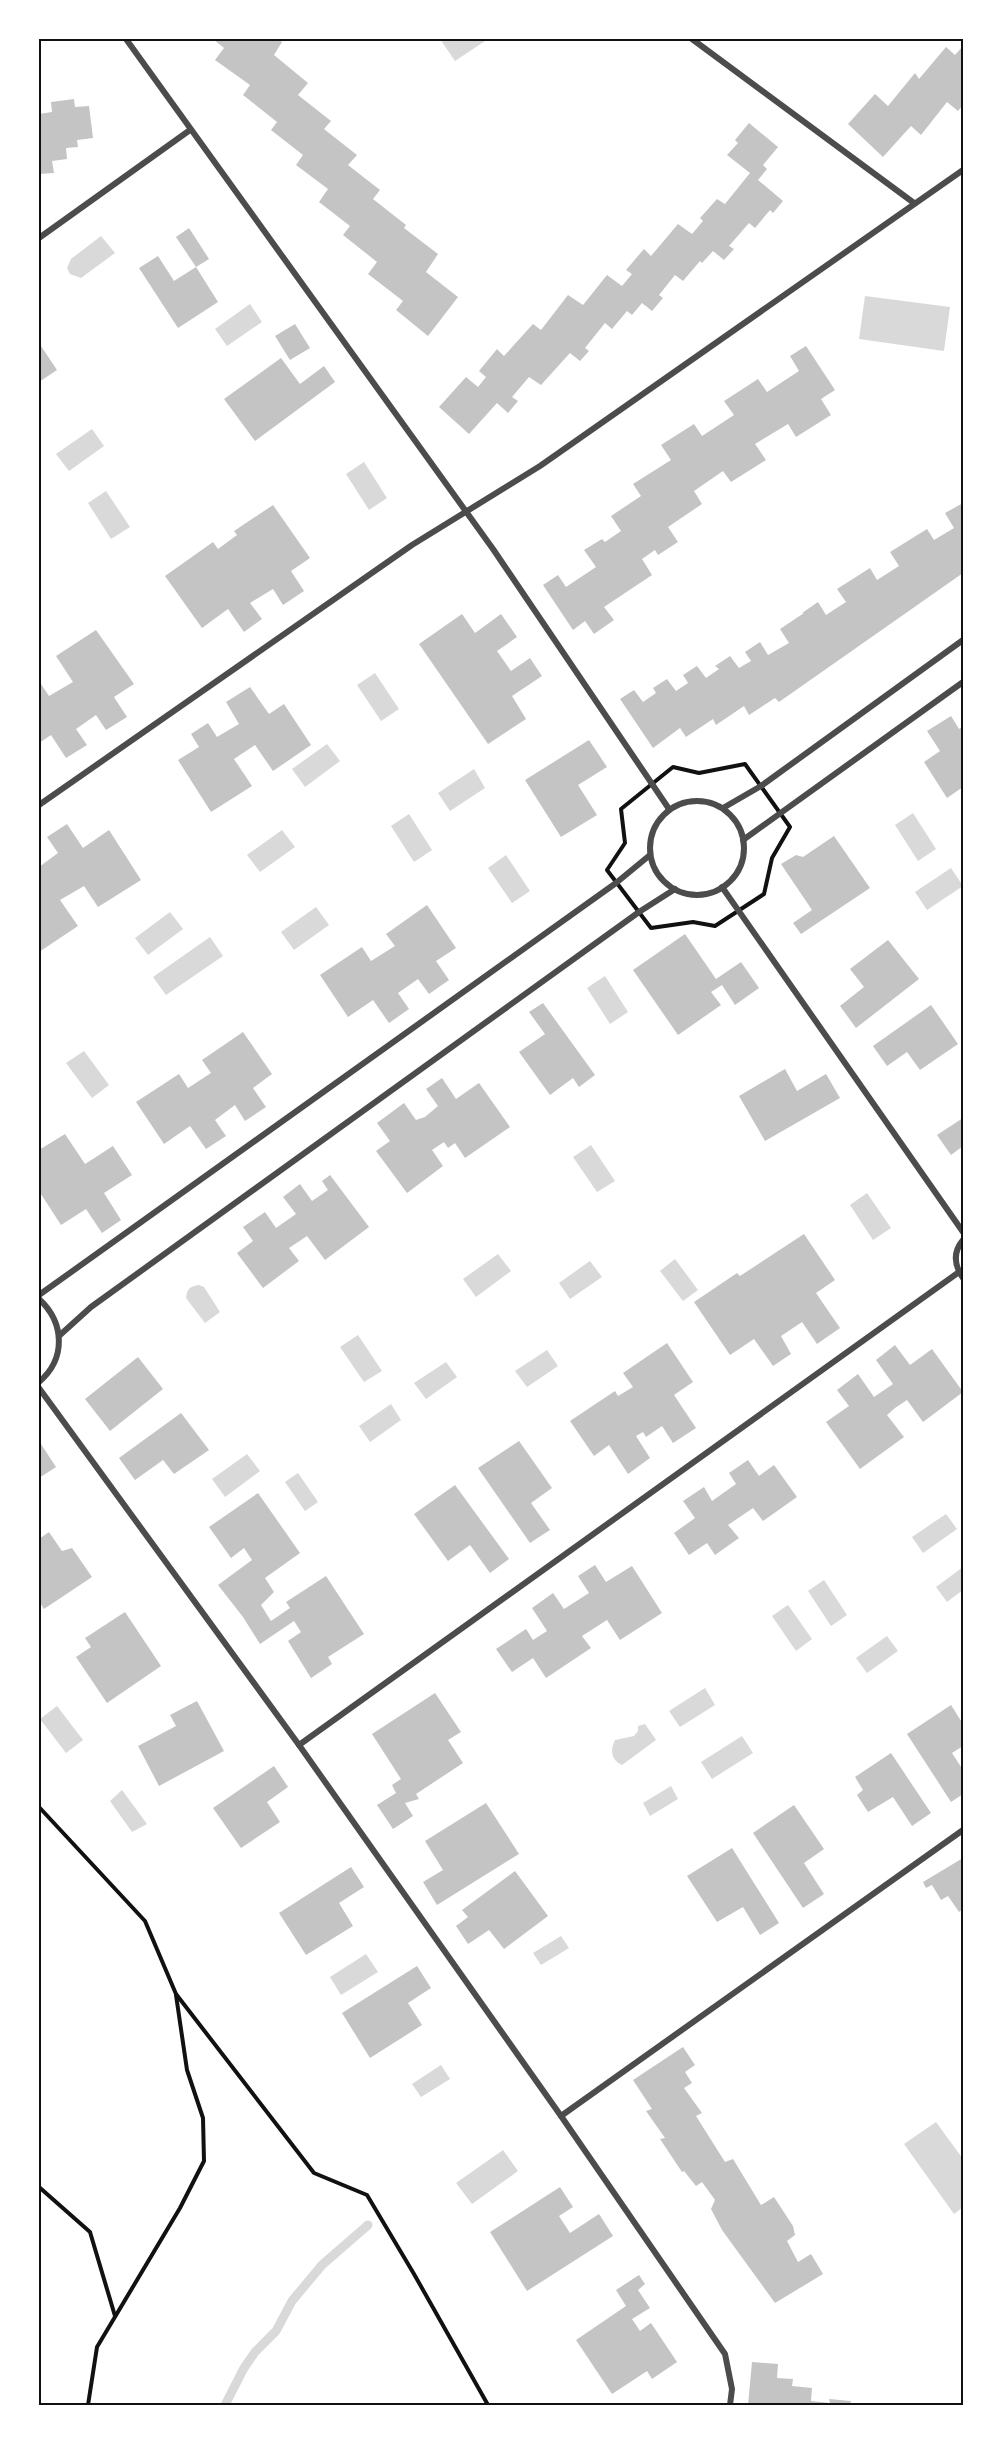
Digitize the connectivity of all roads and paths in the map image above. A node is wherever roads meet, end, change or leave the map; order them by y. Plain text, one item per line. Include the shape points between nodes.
1 (126, 39) edge
2 (692, 39) edge
3 (190, 130) junction
4 (963, 170) edge
5 (914, 203) junction
6 (39, 238) edge
7 (466, 513) junction
8 (963, 640) edge
9 (963, 682) edge
10 (652, 785) junction
11 (761, 786) junction
12 (39, 805) edge
13 (723, 808) junction
14 (669, 809) junction
15 (780, 813) junction
16 (743, 840) junction
17 (650, 855) junction
18 (616, 883) junction
19 (722, 887) junction
20 (675, 890) junction
21 (739, 910) junction
22 (639, 912) junction
23 (963, 1232) edge
24 (963, 1240) edge
25 (961, 1275) edge
26 (39, 1297) edge
27 (60, 1335) junction
28 (39, 1382) edge
29 (39, 1388) edge
30 (299, 1745) junction
31 (39, 1807) edge
32 (963, 1830) edge
33 (176, 1994) junction
34 (561, 2116) junction
35 (39, 2187) edge
36 (115, 2316) junction
37 (88, 2405) edge
38 (488, 2405) edge
39 (730, 2405) edge

1 - 3 street
2 - 5 street
3 - 6 street
3 - 7 street
4 - 5 street
5 - 7 street via 540,466
7 - 10 street
7 - 12 street via 412,545
8 - 11 street
9 - 15 street
10 - 11 path via 673,767 699,773 745,764
10 - 14 street
10 - 18 path via 621,809 625,843 607,870
11 - 13 street
11 - 15 path
13 - 14 street via 696,801
13 - 16 street via 733,817
14 - 17 street via 653,830
15 - 16 street
15 - 21 path via 790,827 772,858 764,894
16 - 19 street via 740,867
17 - 18 street
17 - 20 street via 663,881
18 - 22 path
18 - 26 street
19 - 20 street via 699,894
19 - 21 street
20 - 22 street
21 - 22 path via 715,926 693,922 651,928
21 - 23 street
22 - 27 street via 92,1307
24 - 25 street via 955,1257
25 - 30 street
26 - 27 street via 56,1320
27 - 28 street via 55,1363
29 - 30 street
30 - 34 street
31 - 33 path via 145,1921
32 - 34 street
33 - 36 path via 187,2070 203,2118 204,2161
33 - 38 path via 314,2173 367,2195
34 - 39 street via 725,2354 732,2389
35 - 36 path via 90,2232
36 - 37 path via 97,2347

